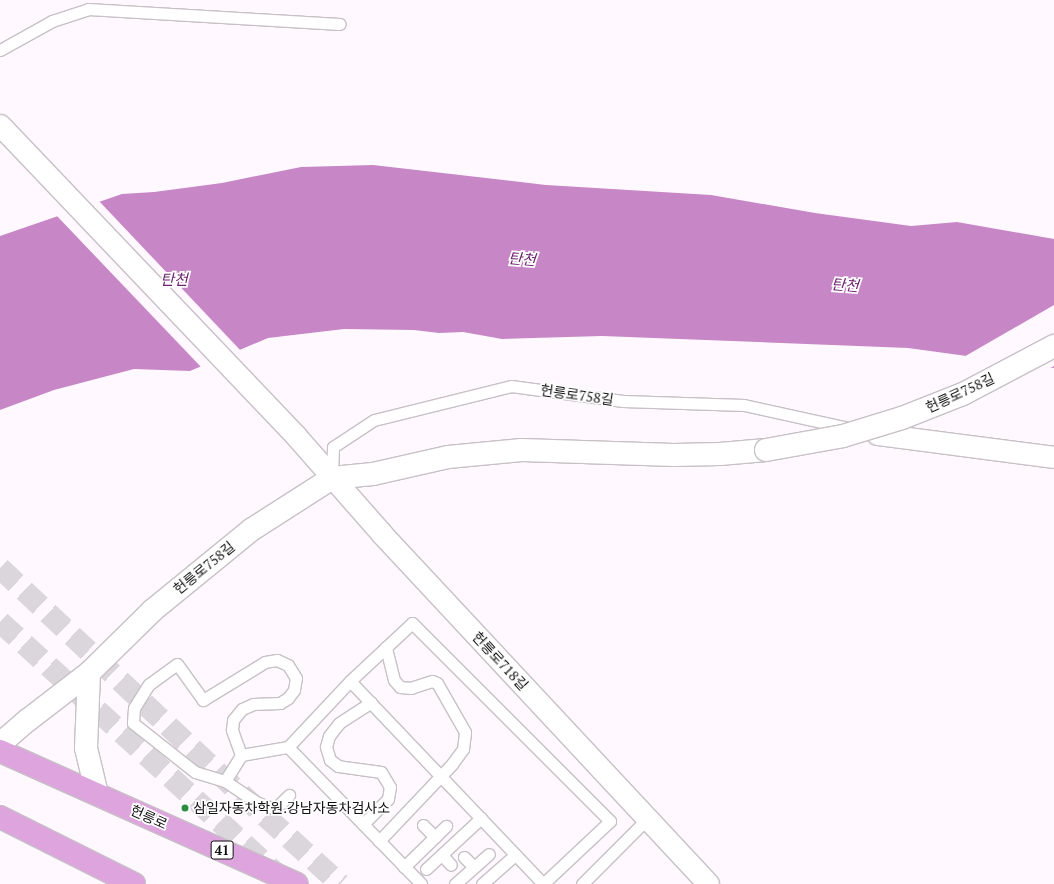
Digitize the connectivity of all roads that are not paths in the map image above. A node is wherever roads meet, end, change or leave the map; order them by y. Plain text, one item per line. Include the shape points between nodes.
1 (340, 24) dead end
2 (0, 50) edge
3 (0, 124) edge
4 (1054, 346) edge
5 (877, 434) joint
6 (1054, 457) edge
7 (332, 478) junction
8 (386, 647) junction
9 (89, 673) junction
10 (350, 681) junction
11 (371, 702) junction
12 (0, 744) edge
13 (288, 747) junction
14 (0, 751) edge
15 (241, 755) junction
16 (441, 776) junction
17 (225, 781) junction
18 (97, 794) junction
19 (289, 795) dead end
20 (0, 817) edge
21 (481, 818) junction
22 (647, 819) junction
23 (363, 824) junction
24 (423, 825) dead end
25 (446, 826) dead end
26 (435, 837) junction
27 (379, 841) junction
28 (489, 854) dead end
29 (442, 855) junction
30 (515, 855) junction
31 (464, 857) dead end
32 (451, 865) dead end
33 (404, 867) junction
34 (474, 867) junction
35 (426, 869) dead end
36 (487, 882) edge
37 (134, 884) edge
38 (297, 884) edge
39 (421, 884) edge
40 (455, 884) edge
41 (543, 884) edge
42 (582, 884) edge
43 (708, 884) edge

1 - 2 lane via 88,9 52,21
3 - 7 street, 헌릉로718길 via 296,436
4 - 7 street, 헌릉로758길, bridge via 963,394 902,418 842,436 766,450 674,455 522,450 448,457 373,474
5 - 6 street
5 - 7 lane, 헌릉로758길 via 744,405 623,401 511,386 374,420 333,447
7 - 9 street, 헌릉로758길 via 250,530 153,610
7 - 22 street, 헌릉로718길
8 - 10 lane
8 - 16 lane via 394,680 400,687 411,688 432,681 437,683 466,732 463,749
8 - 41 lane via 412,622 610,821
9 - 12 street, 헌릉로758길
9 - 18 street via 86,748
10 - 11 lane
10 - 13 lane
11 - 16 lane
11 - 23 lane via 338,723 329,736 326,747 330,760 338,766 380,772 390,787 388,799
13 - 15 lane
13 - 23 lane
14 - 18 main road, 헌릉로 / 41
15 - 17 lane
15 - 17 lane via 232,730 233,720 242,709 253,704 280,703 294,690 296,678 288,665 278,660 265,662 203,700 177,664 150,684 134,708 133,723 195,772
16 - 21 lane
16 - 27 lane
17 - 19 lane via 258,803 275,808
18 - 38 main road, 헌릉로 / 41
20 - 37 main road
21 - 29 lane
21 - 30 lane
22 - 42 lane
22 - 43 street, 헌릉로718길
23 - 27 lane
24 - 26 lane
25 - 26 lane
26 - 33 lane
27 - 33 lane
28 - 34 lane
29 - 32 lane
29 - 35 lane
30 - 36 lane
30 - 41 lane
31 - 34 lane
33 - 39 lane
34 - 40 lane

